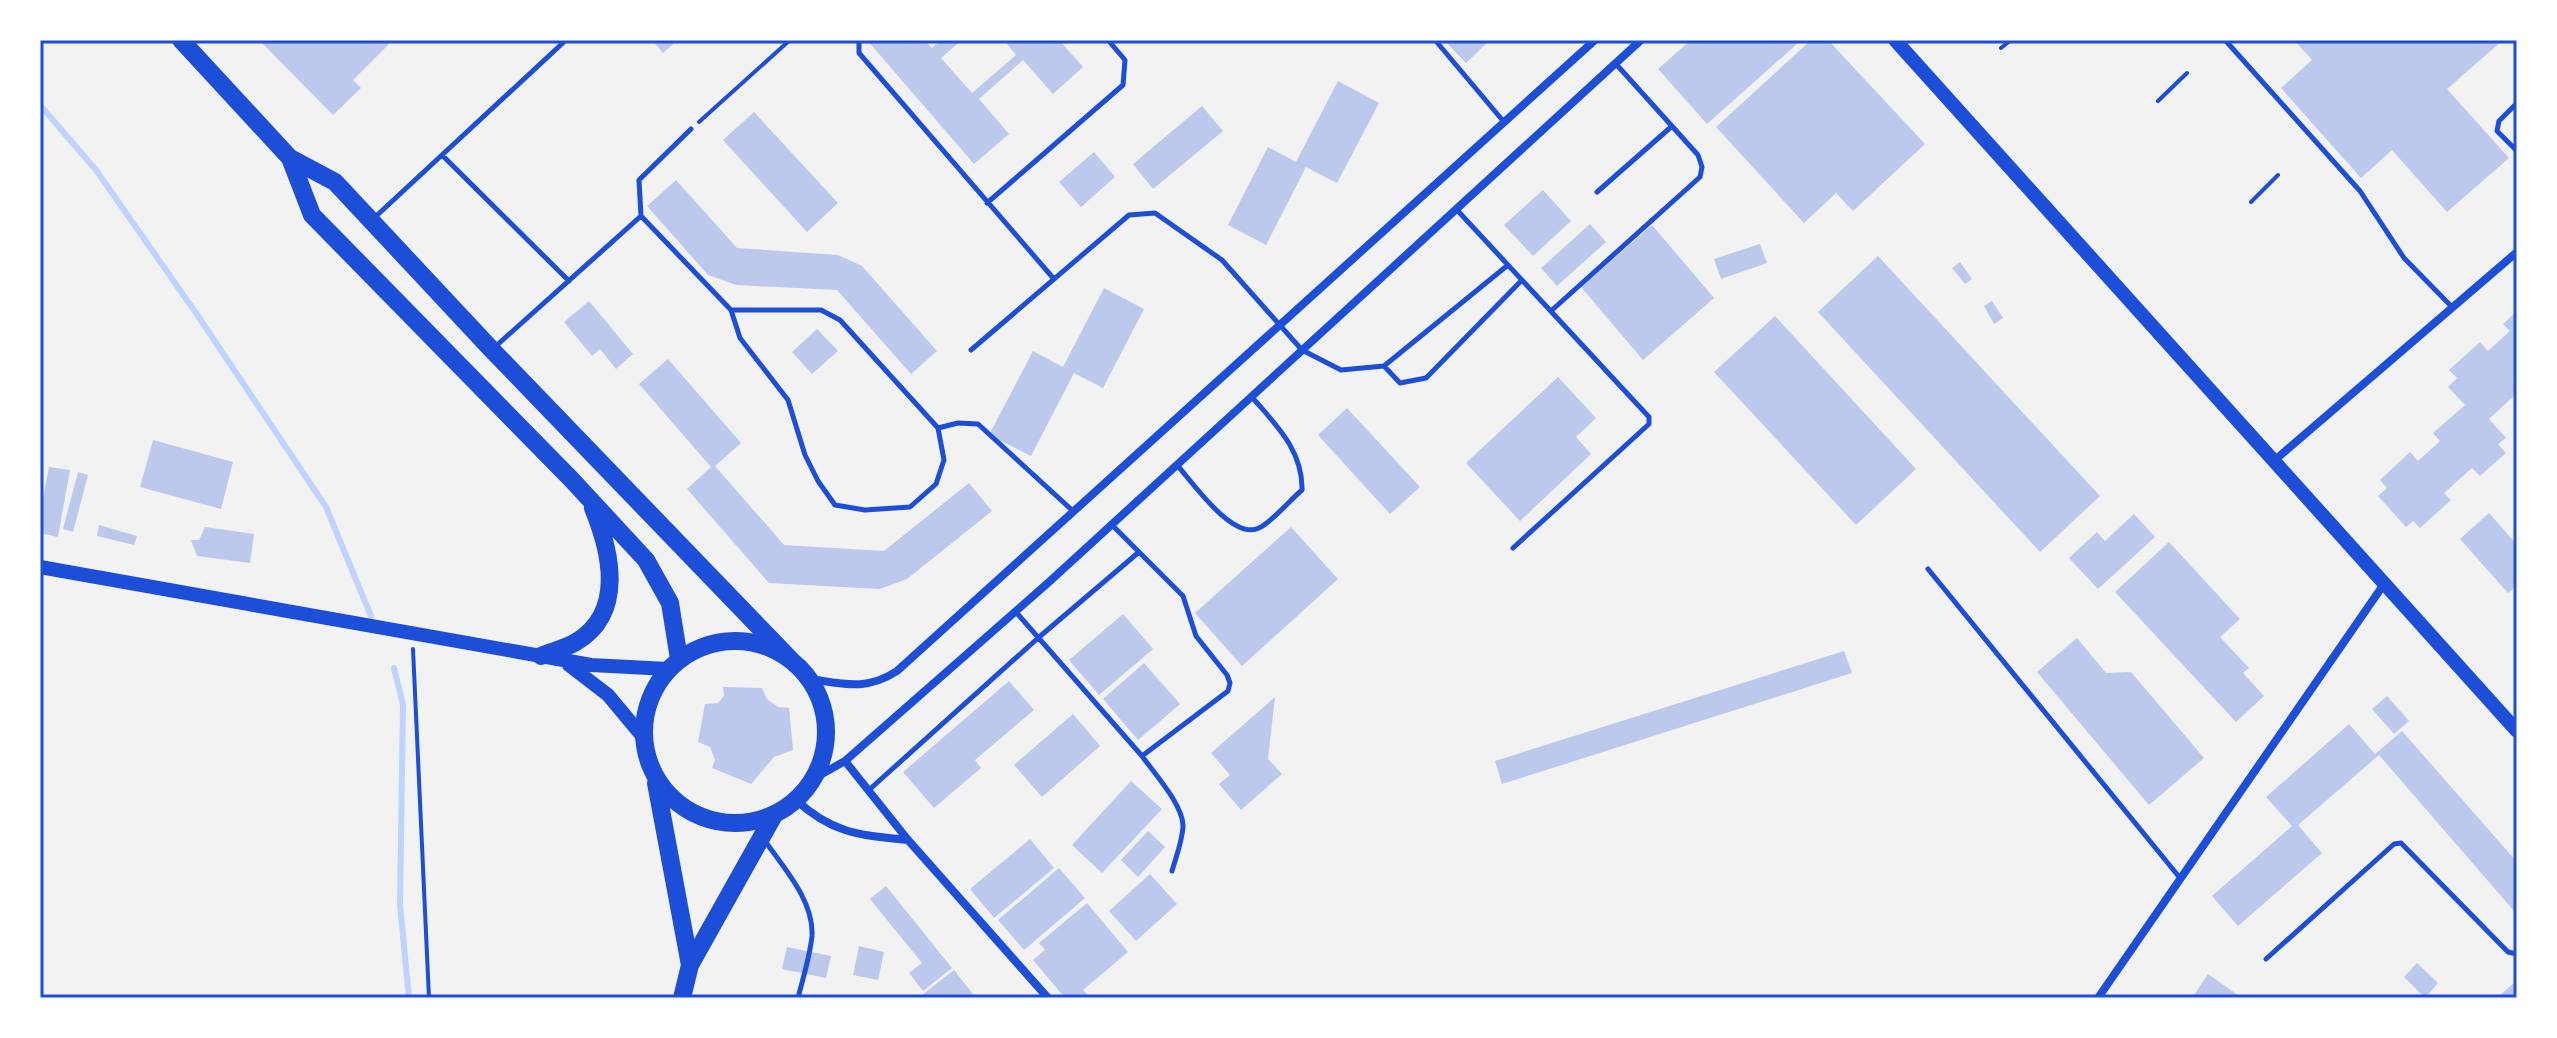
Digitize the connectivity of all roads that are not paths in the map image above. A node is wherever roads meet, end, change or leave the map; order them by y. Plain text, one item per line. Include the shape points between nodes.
1 (181, 40) edge
2 (566, 40) edge
3 (859, 40) edge
4 (1108, 40) edge
5 (1435, 40) edge
6 (1595, 40) edge
7 (1641, 40) edge
8 (1895, 40) edge
9 (2225, 40) edge
10 (1615, 64) junction
11 (2517, 103) edge
12 (1504, 122) junction
13 (1671, 127) junction
14 (691, 129) road end
15 (2517, 151) edge
16 (442, 155) junction
17 (290, 158) junction
18 (1597, 192) dead end
19 (987, 203) junction
20 (1457, 209) junction
21 (641, 216) junction
22 (371, 221) junction
23 (2517, 252) edge
24 (1508, 265) junction
25 (1054, 279) junction
26 (1522, 280) junction
27 (569, 281) junction
28 (2453, 309) junction
29 (731, 310) junction
30 (1551, 311) junction
31 (1278, 325) junction
32 (492, 350) junction
33 (971, 350) dead end
34 (1302, 350) junction
35 (1384, 366) junction
36 (1251, 396) junction
37 (938, 428) junction
38 (2275, 460) junction
39 (1177, 465) junction
40 (589, 498) junction
41 (1073, 511) junction
42 (1112, 524) junction
43 (1513, 548) dead end
44 (1139, 552) junction
45 (40, 567) edge
46 (1928, 569) dead end
47 (2384, 584) junction
48 (1015, 611) junction
49 (1038, 638) junction
50 (541, 656) junction
51 (792, 661) junction
52 (565, 662) junction
53 (673, 664) junction
54 (810, 679) junction
55 (2517, 731) edge
56 (643, 737) junction
57 (1142, 756) junction
58 (845, 761) junction
59 (655, 776) junction
60 (813, 779) junction
61 (870, 789) junction
62 (796, 800) junction
63 (774, 815) junction
64 (761, 836) junction
65 (908, 840) junction
66 (1172, 871) dead end
67 (2180, 878) junction
68 (2517, 954) edge
69 (2266, 959) dead end
70 (690, 965) junction
71 (682, 998) edge
72 (798, 998) edge
73 (1048, 998) edge
74 (2098, 998) edge

1 - 17 highway
2 - 16 lane
3 - 19 lane via 859,53
4 - 19 lane via 1125,60 1123,85
5 - 12 lane
6 - 12 street
7 - 10 street
8 - 38 main road
9 - 28 lane via 2360,191 2404,258
10 - 13 lane
10 - 20 street
11 - 15 lane via 2499,121 2497,131
12 - 31 street
13 - 18 lane
13 - 30 lane via 1698,155 1700,177
14 - 21 lane via 639,180
16 - 22 lane
16 - 27 lane
17 - 22 highway via 335,182
17 - 40 highway via 312,215
19 - 25 lane
20 - 24 lane
20 - 34 street
21 - 27 lane
21 - 29 lane
22 - 32 highway
23 - 28 street
24 - 26 lane
24 - 35 lane
25 - 31 lane via 1129,215 1155,213 1222,260
25 - 33 lane
26 - 30 lane
26 - 35 lane via 1426,378 1400,383
27 - 32 lane
28 - 38 street
29 - 37 lane via 821,310 840,320
29 - 37 lane via 740,338 788,400 805,455 835,505 865,510 910,507 936,484 944,460
30 - 43 lane via 1649,417 1649,424
31 - 34 lane
31 - 41 street
32 - 51 highway
34 - 35 lane via 1341,370
34 - 36 street
36 - 39 street
36 - 39 lane via 1289,441 1302,472 1302,490 1258,529 1244,531 1230,523
37 - 41 lane via 978,424
38 - 47 main road
39 - 42 street
40 - 50 highway via 607,548 607,607 577,642
40 - 53 highway via 660,580 670,603
41 - 54 street via 897,671 879,682 855,686
42 - 44 lane
42 - 48 street
44 - 49 lane
44 - 57 lane via 1183,596 1196,636 1230,683 1228,691
45 - 50 main road
46 - 67 lane
47 - 55 main road
47 - 67 street
48 - 49 lane
48 - 58 street
49 - 57 lane
49 - 61 lane
50 - 52 main road
51 - 53 highway via 748,641 723,641 700,647
51 - 54 highway
52 - 53 main road
52 - 56 main road via 608,695
53 - 56 highway via 654,689
54 - 60 highway via 826,729
56 - 59 highway
57 - 66 lane via 1182,817
58 - 60 street
58 - 61 street
59 - 63 highway via 668,795 707,819 752,822
59 - 70 highway
60 - 62 highway
61 - 65 street
62 - 63 highway
62 - 65 street via 833,827
63 - 64 highway
64 - 70 highway
64 - 72 lane via 800,891 810,922 812,935
65 - 73 street
67 - 74 street
68 - 69 lane via 2508,952 2401,843
70 - 71 highway

